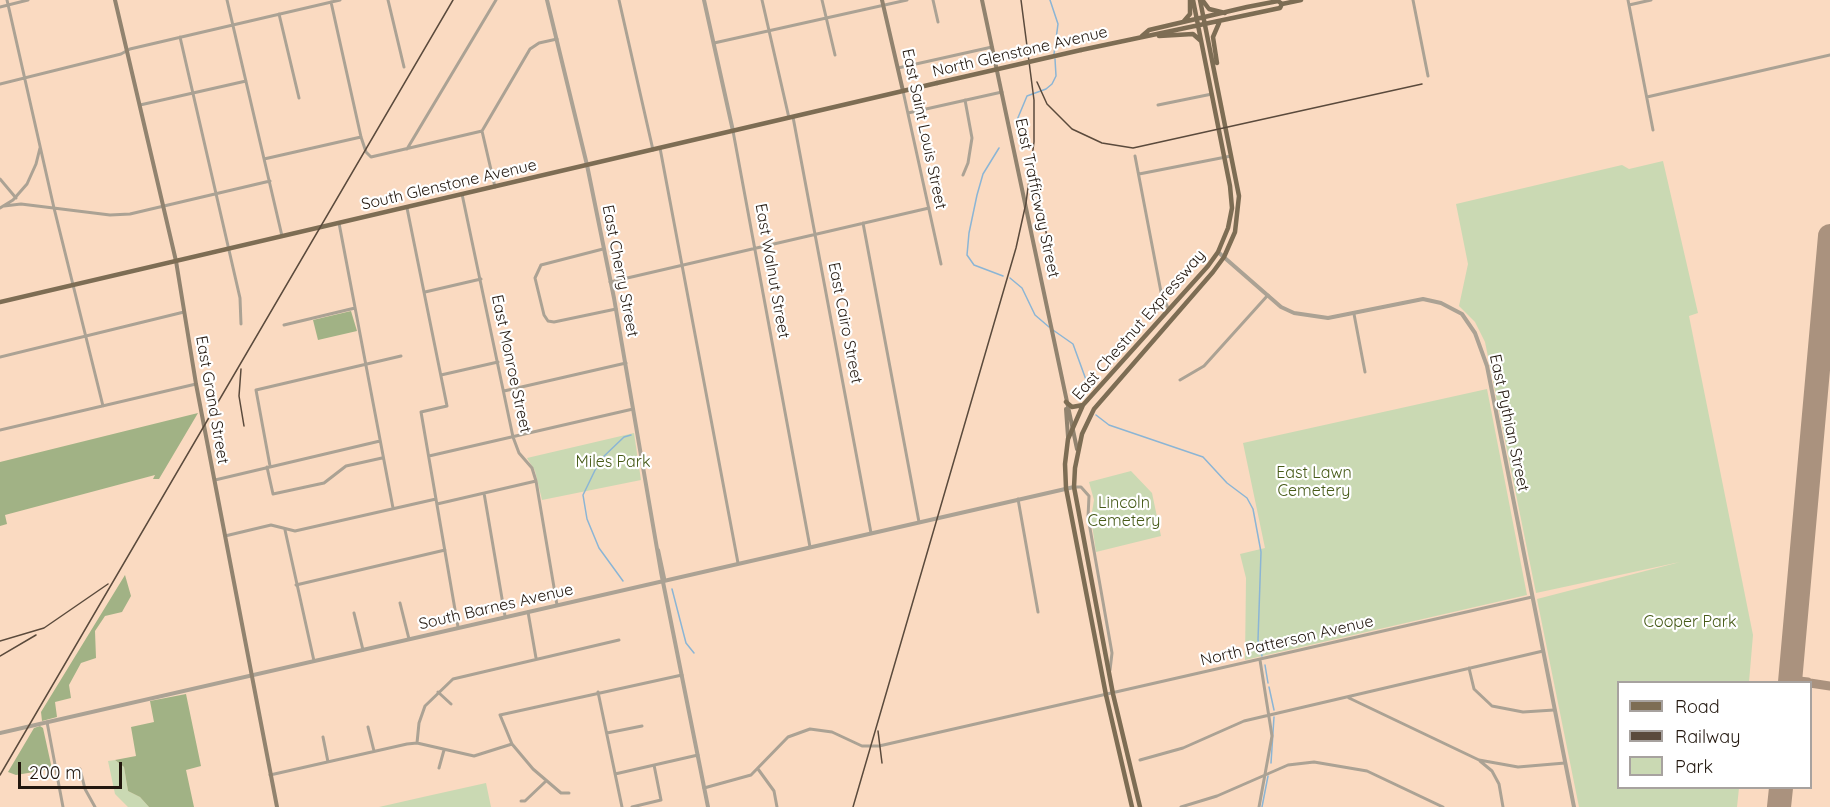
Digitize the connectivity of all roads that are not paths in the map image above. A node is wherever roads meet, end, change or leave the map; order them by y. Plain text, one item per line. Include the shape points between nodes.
1 (28, 0) edge
2 (115, 0) edge
3 (227, 0) edge
4 (340, 0) edge
5 (388, 0) edge
6 (496, 0) edge
7 (547, 0) edge
8 (619, 0) edge
9 (704, 0) edge
10 (762, 0) edge
11 (822, 0) edge
12 (907, 0) edge
13 (933, 0) edge
14 (982, 0) edge
15 (1192, 0) edge
16 (1201, 0) edge
17 (1301, 0) edge
18 (1413, 0) edge
19 (1628, 0) edge
20 (1651, 0) edge
21 (333, 1) edge
22 (8, 2) edge
23 (883, 3) edge
24 (1254, 3) edge
25 (1282, 4) junction
26 (1629, 5) junction
27 (0, 7) edge
28 (1225, 12) junction
29 (279, 14) junction
30 (1204, 18) junction
31 (826, 19) junction
32 (1197, 19) junction
33 (1223, 21) junction
34 (938, 22) dead end
35 (1180, 23) junction
36 (233, 24) junction
37 (1206, 25) junction
38 (1199, 26) junction
39 (769, 31) junction
40 (1142, 36) junction
41 (1152, 36) junction
42 (180, 37) junction
43 (557, 39) junction
44 (714, 44) junction
45 (1202, 44) junction
46 (992, 47) junction
47 (127, 51) junction
48 (835, 55) dead end
49 (1830, 55) edge
50 (404, 67) dead end
51 (898, 68) junction
52 (1428, 76) dead end
53 (25, 78) junction
54 (246, 81) junction
55 (0, 84) edge
56 (903, 91) junction
57 (1002, 92) junction
58 (193, 93) junction
59 (1220, 93) junction
60 (1212, 94) junction
61 (1647, 97) junction
62 (299, 98) dead end
63 (965, 100) junction
64 (140, 105) junction
65 (1158, 105) dead end
66 (908, 113) junction
67 (791, 117) junction
68 (1653, 130) dead end
69 (482, 131) junction
70 (733, 131) junction
71 (361, 137) junction
72 (40, 143) junction
73 (660, 148) junction
74 (407, 149) junction
75 (653, 150) junction
76 (1135, 156) dead end
77 (1232, 156) junction
78 (1225, 157) junction
79 (264, 159) junction
80 (587, 165) junction
81 (1138, 174) junction
82 (963, 175) dead end
83 (0, 179) edge
84 (270, 182) junction
85 (495, 187) junction
86 (216, 194) junction
87 (462, 194) junction
88 (16, 198) junction
89 (164, 206) junction
90 (2, 207) edge
91 (407, 207) junction
92 (54, 208) junction
93 (929, 208) junction
94 (339, 223) junction
95 (863, 223) junction
96 (816, 234) junction
97 (282, 236) junction
98 (755, 248) junction
99 (229, 249) junction
100 (603, 249) junction
101 (1218, 252) junction
102 (1224, 257) junction
103 (176, 261) junction
104 (941, 264) dead end
105 (681, 266) junction
106 (481, 279) junction
107 (610, 282) junction
108 (74, 285) junction
109 (425, 292) junction
110 (1268, 296) junction
111 (0, 302) edge
112 (355, 308) junction
113 (616, 309) junction
114 (1169, 310) junction
115 (184, 312) junction
116 (1354, 314) junction
117 (242, 324) dead end
118 (284, 324) dead end
119 (87, 336) junction
120 (401, 356) dead end
121 (0, 357) edge
122 (498, 362) junction
123 (626, 363) junction
124 (366, 364) junction
125 (1365, 372) dead end
126 (441, 375) junction
127 (1180, 380) dead end
128 (196, 384) junction
129 (504, 391) junction
130 (1066, 402) junction
131 (1083, 405) junction
132 (103, 406) junction
133 (634, 409) junction
134 (1074, 426) junction
135 (0, 430) edge
136 (513, 437) junction
137 (1068, 439) junction
138 (380, 441) junction
139 (1077, 450) junction
140 (428, 456) junction
141 (383, 458) junction
142 (269, 467) junction
143 (214, 480) junction
144 (536, 481) junction
145 (1074, 487) junction
146 (1066, 488) junction
147 (484, 493) junction
148 (436, 499) junction
149 (1018, 499) junction
150 (437, 504) junction
151 (393, 508) junction
152 (919, 522) junction
153 (285, 530) junction
154 (871, 533) junction
155 (225, 536) junction
156 (810, 547) junction
157 (445, 550) junction
158 (738, 563) junction
159 (663, 582) junction
160 (296, 585) junction
161 (1532, 597) junction
162 (400, 603) dead end
163 (557, 605) junction
164 (528, 612) junction
165 (1038, 612) dead end
166 (354, 613) dead end
167 (506, 616) junction
168 (458, 627) junction
169 (408, 639) junction
170 (619, 640) dead end
171 (363, 650) junction
172 (1543, 651) junction
173 (537, 658) junction
174 (1260, 660) junction
175 (314, 661) junction
176 (1469, 668) junction
177 (682, 675) junction
178 (1110, 675) junction
179 (251, 676) junction
180 (438, 692) junction
181 (598, 692) junction
182 (1113, 694) junction
183 (1106, 695) junction
184 (1348, 697) junction
185 (451, 704) dead end
186 (1555, 710) junction
187 (1271, 714) junction
188 (47, 722) junction
189 (642, 726) dead end
190 (368, 727) dead end
191 (0, 733) edge
192 (608, 733) junction
193 (322, 737) dead end
194 (417, 743) junction
195 (512, 744) junction
196 (444, 750) junction
197 (374, 751) junction
198 (698, 754) junction
199 (1140, 760) dead end
200 (1479, 760) junction
201 (328, 762) junction
202 (1493, 763) junction
203 (1565, 763) junction
204 (654, 765) junction
205 (439, 768) dead end
206 (80, 769) dead end
207 (758, 769) junction
208 (1492, 771) junction
209 (1267, 772) junction
210 (615, 774) junction
211 (270, 775) junction
212 (545, 782) junction
213 (704, 788) junction
214 (569, 793) dead end
215 (521, 801) dead end
216 (63, 807) edge
217 (95, 807) edge
218 (277, 807) edge
219 (622, 807) edge
220 (632, 807) edge
221 (708, 807) edge
222 (777, 807) edge
223 (1132, 807) edge
224 (1140, 807) edge
225 (1181, 807) edge
226 (1259, 807) edge
227 (1443, 807) edge
228 (1503, 807) edge
229 (1574, 807) edge

1 - 22 street
2 - 47 main road, East Grand Street
3 - 36 street
4 - 21 street
5 - 50 street
6 - 74 street
7 - 43 street, East Cherry Street
8 - 75 street
9 - 44 street, East Walnut Street
10 - 39 street, East Cairo Street
11 - 31 street
12 - 23 street
13 - 34 street
14 - 46 main road, East Trafficway Street
15 - 32 main road, East Chestnut Expressway
15 - 35 main road via 1188,18
16 - 28 main road via 1209,9
16 - 30 main road, East Chestnut Expressway
17 - 25 main road, North Glenstone Avenue
18 - 52 street
19 - 26 street
20 - 26 street
21 - 29 street
21 - 71 street
22 - 27 street
22 - 53 street
23 - 31 street
23 - 51 main road, East Saint Louis Street
24 - 25 main road, North Glenstone Avenue
24 - 28 main road, North Glenstone Avenue
25 - 33 main road, North Glenstone Avenue via 1280,8
26 - 61 street
28 - 30 main road, North Glenstone Avenue
29 - 36 street
29 - 62 street
30 - 32 main road, North Glenstone Avenue
30 - 37 main road, East Chestnut Expressway
31 - 39 street
31 - 48 street
32 - 35 main road, North Glenstone Avenue
32 - 38 main road, East Chestnut Expressway
33 - 37 main road, North Glenstone Avenue
33 - 59 main road via 1212,37
35 - 40 main road, North Glenstone Avenue via 1149,30
36 - 42 street
36 - 54 street
37 - 38 main road, North Glenstone Avenue
37 - 59 main road, East Chestnut Expressway
38 - 41 main road, North Glenstone Avenue
38 - 45 main road, East Chestnut Expressway
39 - 44 street
39 - 67 street, East Cairo Street
40 - 41 main road, North Glenstone Avenue
40 - 56 main road, North Glenstone Avenue, bridge
41 - 45 main road via 1193,34
42 - 47 street
42 - 58 street
43 - 69 street via 530,49
43 - 80 street, East Cherry Street
44 - 70 street, East Walnut Street
45 - 60 main road, East Chestnut Expressway
46 - 51 street
46 - 57 main road, East Trafficway Street
47 - 53 street
47 - 64 main road, East Grand Street
49 - 61 street
51 - 56 main road, East Saint Louis Street
53 - 55 street
53 - 72 street
54 - 58 street
54 - 79 street
56 - 66 street, East Saint Louis Street
56 - 67 main road, South Glenstone Avenue
57 - 63 street
57 - 130 main road, East Trafficway Street
58 - 64 street
58 - 86 street
59 - 60 street
59 - 77 main road, East Chestnut Expressway
60 - 65 street
60 - 78 main road, East Chestnut Expressway
61 - 68 street
63 - 66 street
63 - 82 street via 972,138
64 - 89 main road, East Grand Street
66 - 93 street, East Saint Louis Street
67 - 70 main road, South Glenstone Avenue
67 - 96 street, East Cairo Street
69 - 74 street
69 - 85 street
70 - 73 main road, South Glenstone Avenue
70 - 98 street, East Walnut Street
71 - 74 street via 368,155 376,157
71 - 79 street
72 - 88 street via 32,174
72 - 92 street
73 - 75 main road, South Glenstone Avenue
73 - 105 street
75 - 80 main road, South Glenstone Avenue
76 - 81 street
77 - 78 street
77 - 102 main road, East Chestnut Expressway via 1239,212
78 - 81 street
78 - 101 main road, East Chestnut Expressway via 1232,208
79 - 84 street
80 - 85 main road, South Glenstone Avenue
80 - 100 street, East Cherry Street
81 - 114 street via 1161,292
83 - 88 street
84 - 86 street
84 - 97 street
85 - 87 main road, South Glenstone Avenue
86 - 89 street
86 - 99 street
87 - 91 main road, South Glenstone Avenue
87 - 106 street, East Monroe Street
88 - 90 street
89 - 92 street via 116,214
89 - 103 main road, East Grand Street
90 - 92 street via 18,204
91 - 94 main road, South Glenstone Avenue
91 - 109 street
92 - 108 street
93 - 95 street
93 - 104 street, East Saint Louis Street
94 - 97 main road, South Glenstone Avenue
94 - 112 street
95 - 96 street
95 - 152 street
96 - 98 street
96 - 154 street, East Cairo Street
97 - 99 main road, South Glenstone Avenue
98 - 105 street
98 - 156 street, East Walnut Street
99 - 103 main road, South Glenstone Avenue
99 - 117 street
100 - 107 street, East Cherry Street
100 - 113 street via 541,265 536,278 544,315 548,321
101 - 102 street, East Pythian Street
101 - 114 main road, East Chestnut Expressway
102 - 110 street, East Pythian Street
102 - 139 main road, East Chestnut Expressway via 1100,400 1088,418
103 - 108 main road, South Glenstone Avenue
103 - 115 main road, East Grand Street
105 - 107 street
105 - 158 street
106 - 109 street
106 - 122 street, East Monroe Street
107 - 113 street, East Cherry Street
108 - 111 main road, South Glenstone Avenue
108 - 119 street
109 - 126 street
110 - 116 street, East Pythian Street via 1281,307 1311,318
110 - 127 street via 1204,366
112 - 118 street
112 - 124 street
113 - 123 street, East Cherry Street
114 - 131 main road, East Chestnut Expressway
115 - 119 street
115 - 128 main road, East Grand Street
116 - 125 street
116 - 161 street, East Pythian Street via 1423,299 1462,314 1475,333 1487,366
119 - 121 street
119 - 132 street
120 - 124 street
122 - 126 street
122 - 129 street, East Monroe Street
123 - 129 street
123 - 133 street, East Cherry Street
124 - 138 street
124 - 142 street via 256,390
126 - 140 street via 447,406 421,412
128 - 132 street
128 - 143 main road, East Grand Street
129 - 136 street, East Monroe Street
130 - 131 main road via 1072,407
130 - 134 main road, East Trafficway Street
130 - 137 main road, East Trafficway Street
131 - 134 main road, East Chestnut Expressway
132 - 135 street
133 - 136 street
133 - 159 street, East Cherry Street
134 - 137 main road, East Chestnut Expressway
134 - 139 main road, East Trafficway Street
136 - 140 street
136 - 144 street, East Monroe Street
137 - 146 main road, East Chestnut Expressway
138 - 141 street
138 - 142 street
139 - 145 main road, East Chestnut Expressway
140 - 148 street
141 - 142 street via 346,466 324,483 273,494
141 - 151 street
142 - 143 street
143 - 155 main road, East Grand Street
144 - 147 street
144 - 163 street, East Monroe Street
145 - 146 street, South Barnes Avenue
145 - 178 main road, East Chestnut Expressway
145 - 178 street via 1082,487 1089,496 1088,517 1112,653
146 - 149 street, South Barnes Avenue
146 - 183 main road, East Chestnut Expressway
147 - 150 street
147 - 167 street
148 - 150 street
148 - 151 street
149 - 152 street, South Barnes Avenue
149 - 165 street
150 - 157 street
151 - 153 street
152 - 154 street, South Barnes Avenue
153 - 155 street via 271,525
153 - 160 street
154 - 156 street, South Barnes Avenue
155 - 179 main road, East Grand Street
156 - 158 street, South Barnes Avenue
157 - 160 street
157 - 168 street
158 - 159 street, South Barnes Avenue
159 - 163 street, South Barnes Avenue
159 - 177 street, East Cherry Street
160 - 175 street
161 - 172 street, East Pythian Street
161 - 174 street, North Patterson Avenue
162 - 169 street
163 - 164 street, South Barnes Avenue
164 - 167 street, South Barnes Avenue
164 - 173 street
166 - 171 street
167 - 168 street, South Barnes Avenue
168 - 169 street, South Barnes Avenue
169 - 171 street, South Barnes Avenue
170 - 173 street
171 - 175 street, South Barnes Avenue
172 - 176 street
172 - 186 street, East Pythian Street
173 - 180 street via 462,676
174 - 182 street, North Patterson Avenue
174 - 187 street
175 - 179 street, South Barnes Avenue
176 - 184 street
176 - 186 street via 1474,688 1492,706 1523,712
177 - 181 street
177 - 198 street, East Cherry Street
178 - 182 main road, East Chestnut Expressway
179 - 188 street, South Barnes Avenue
179 - 211 main road, East Grand Street
180 - 185 street
180 - 194 street via 425,706
181 - 192 street
181 - 195 street via 500,715
182 - 183 street, North Patterson Avenue
182 - 224 main road, East Chestnut Expressway
183 - 207 street, North Patterson Avenue via 870,747 832,732 810,729 788,738
183 - 223 main road, East Chestnut Expressway
184 - 187 street
184 - 200 street
186 - 203 street, East Pythian Street
187 - 199 street
187 - 209 street
188 - 191 street, South Barnes Avenue
188 - 216 street
189 - 192 street
190 - 197 street
192 - 210 street
193 - 201 street
194 - 196 street
194 - 197 street
195 - 196 street via 474,756
195 - 212 street
196 - 205 street
197 - 201 street
198 - 204 street
198 - 213 street, East Cherry Street
200 - 202 street
200 - 208 street
201 - 211 street
202 - 203 street via 1518,767
202 - 208 street
203 - 229 street, East Pythian Street
204 - 210 street
204 - 220 street via 661,800
206 - 217 street
207 - 213 street via 742,778
207 - 222 street via 774,791
208 - 228 street
209 - 225 street via 1217,796
209 - 226 street
209 - 227 street via 1314,762 1341,764 1392,780
210 - 219 street
211 - 218 main road, East Grand Street
212 - 214 street via 561,793
212 - 215 street
213 - 221 street, East Cherry Street

